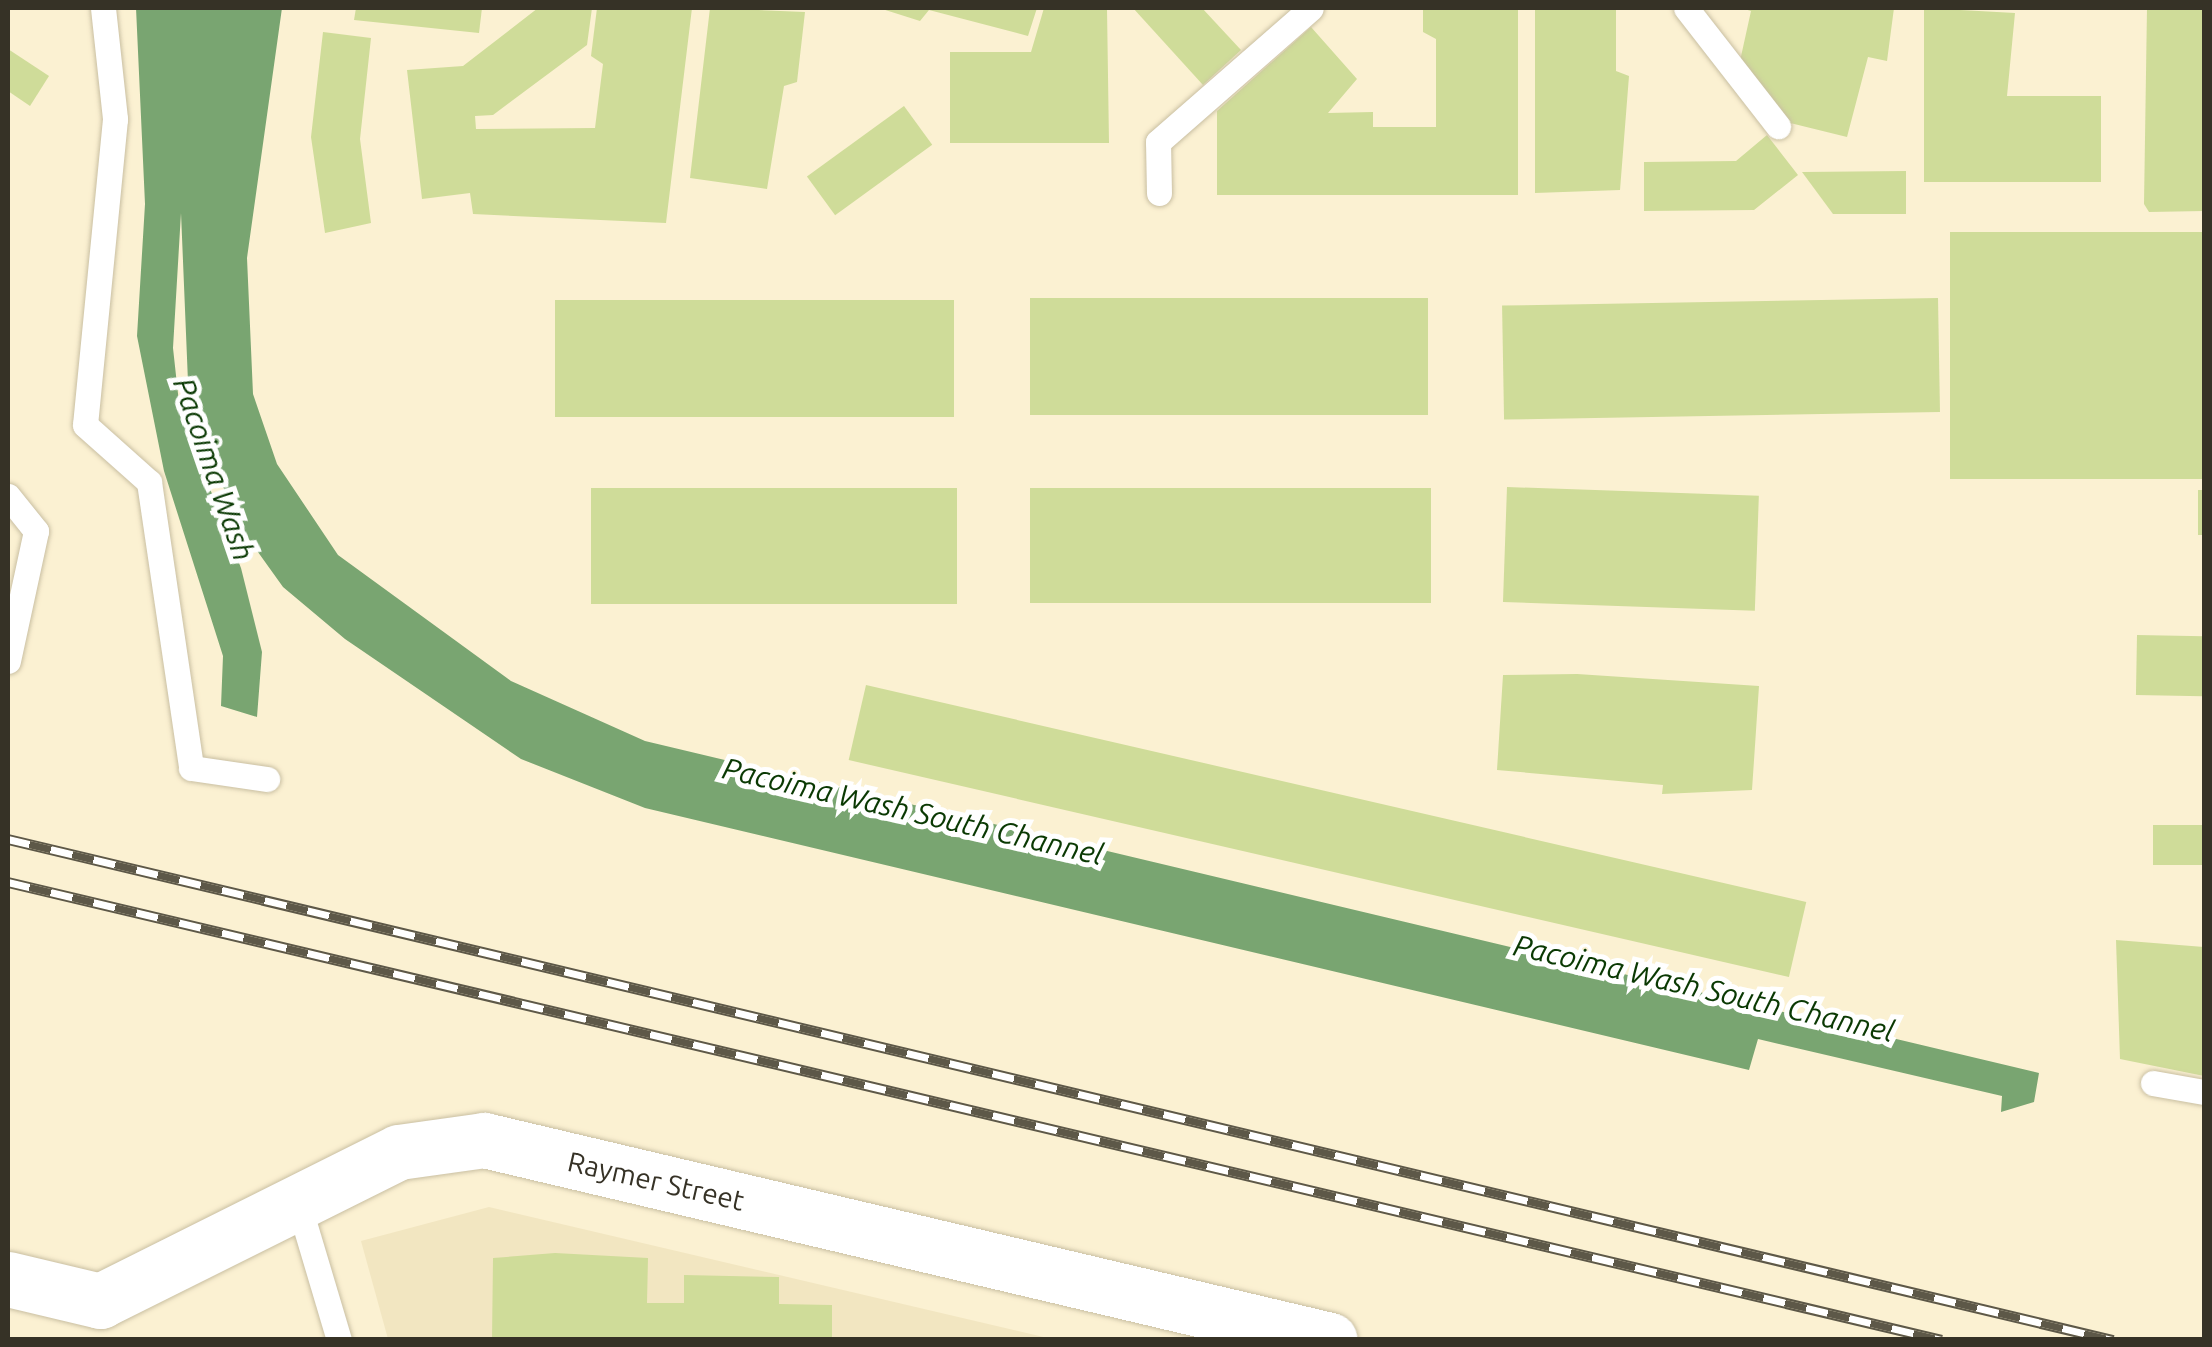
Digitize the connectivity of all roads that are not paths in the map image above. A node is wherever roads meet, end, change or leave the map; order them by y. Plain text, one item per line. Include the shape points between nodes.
1 (102, 8) edge
2 (1311, 8) edge
3 (1686, 8) edge
4 (1778, 126) dead end
5 (1159, 194) dead end
6 (8, 496) edge
7 (8, 660) edge
8 (267, 778) dead end
9 (2152, 1082) dead end
10 (2204, 1092) edge
11 (297, 1198) junction
12 (8, 1278) edge
13 (105, 1320) edge
14 (1317, 1338) edge
15 (338, 1340) edge

1 - 8 lane via 115,119 85,425 148,482 191,768
2 - 5 lane via 1158,142
3 - 4 lane
6 - 7 lane via 36,531
9 - 10 lane
11 - 13 street, Raymer Street
11 - 14 street, Raymer Street via 399,1152 484,1140
11 - 15 lane
12 - 13 street, Raymer Street

